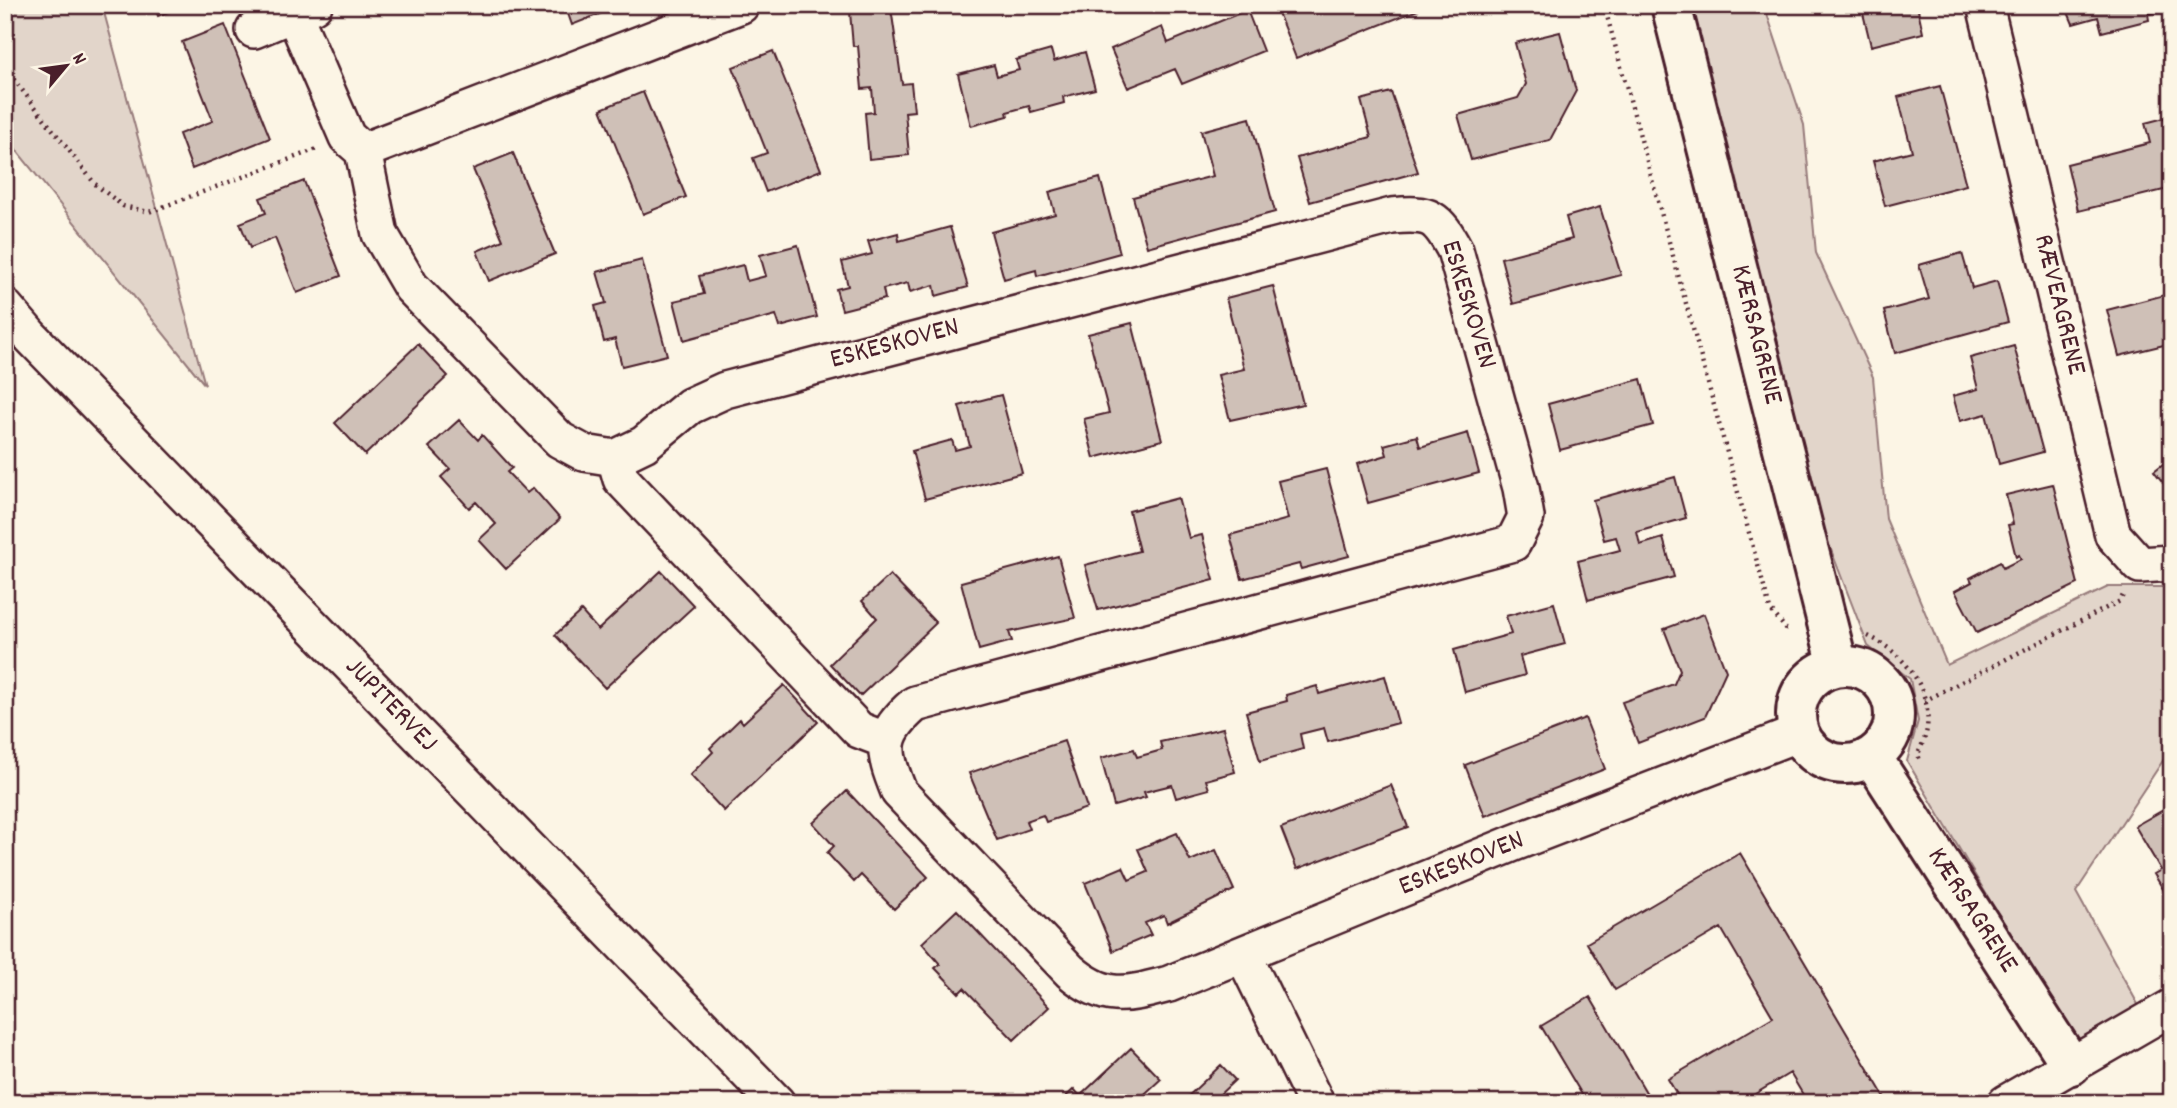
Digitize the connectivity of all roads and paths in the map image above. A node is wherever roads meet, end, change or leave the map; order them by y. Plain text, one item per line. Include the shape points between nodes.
1 (1671, 5) edge
2 (1985, 5) edge
3 (722, 9) edge
4 (304, 10) edge
5 (254, 30) dead end
6 (5, 68) edge
7 (355, 144) junction
8 (5, 307) edge
9 (615, 458) junction
10 (2156, 564) edge
11 (1838, 666) junction
12 (1924, 701) dead end
13 (1799, 733) junction
14 (885, 740) junction
15 (1872, 757) junction
16 (1243, 954) junction
17 (2172, 1007) edge
18 (2071, 1065) junction
19 (777, 1103) edge
20 (1316, 1103) edge
21 (2006, 1103) edge

1 - 11 street, KÆRSAGRENE
2 - 10 street, RÆVEAGRENE via 2113,535
3 - 7 street
4 - 5 street
4 - 7 street
6 - 7 path via 95,184 122,206 149,212
7 - 9 street via 380,234 411,287 560,440 584,453
8 - 19 street, JUPITERVEJ
9 - 14 street via 621,479 859,730
9 - 14 street, ESKESKOVEN via 644,444 690,406 725,390 1392,216 1420,213 1441,223 1455,250 1521,488 1526,517 1513,543 934,697 915,704
10 - 12 path via 2120,601
11 - 13 street via 1821,671 1803,690 1796,715
11 - 15 street via 1867,670 1889,691 1895,720 1883,747
13 - 15 street via 1821,758 1838,764
13 - 16 street, ESKESKOVEN
14 - 16 street, ESKESKOVEN via 887,763 898,792 1089,987 1111,994 1133,993 1169,984
15 - 18 street, KÆRSAGRENE
16 - 20 street
17 - 18 street
18 - 21 street

